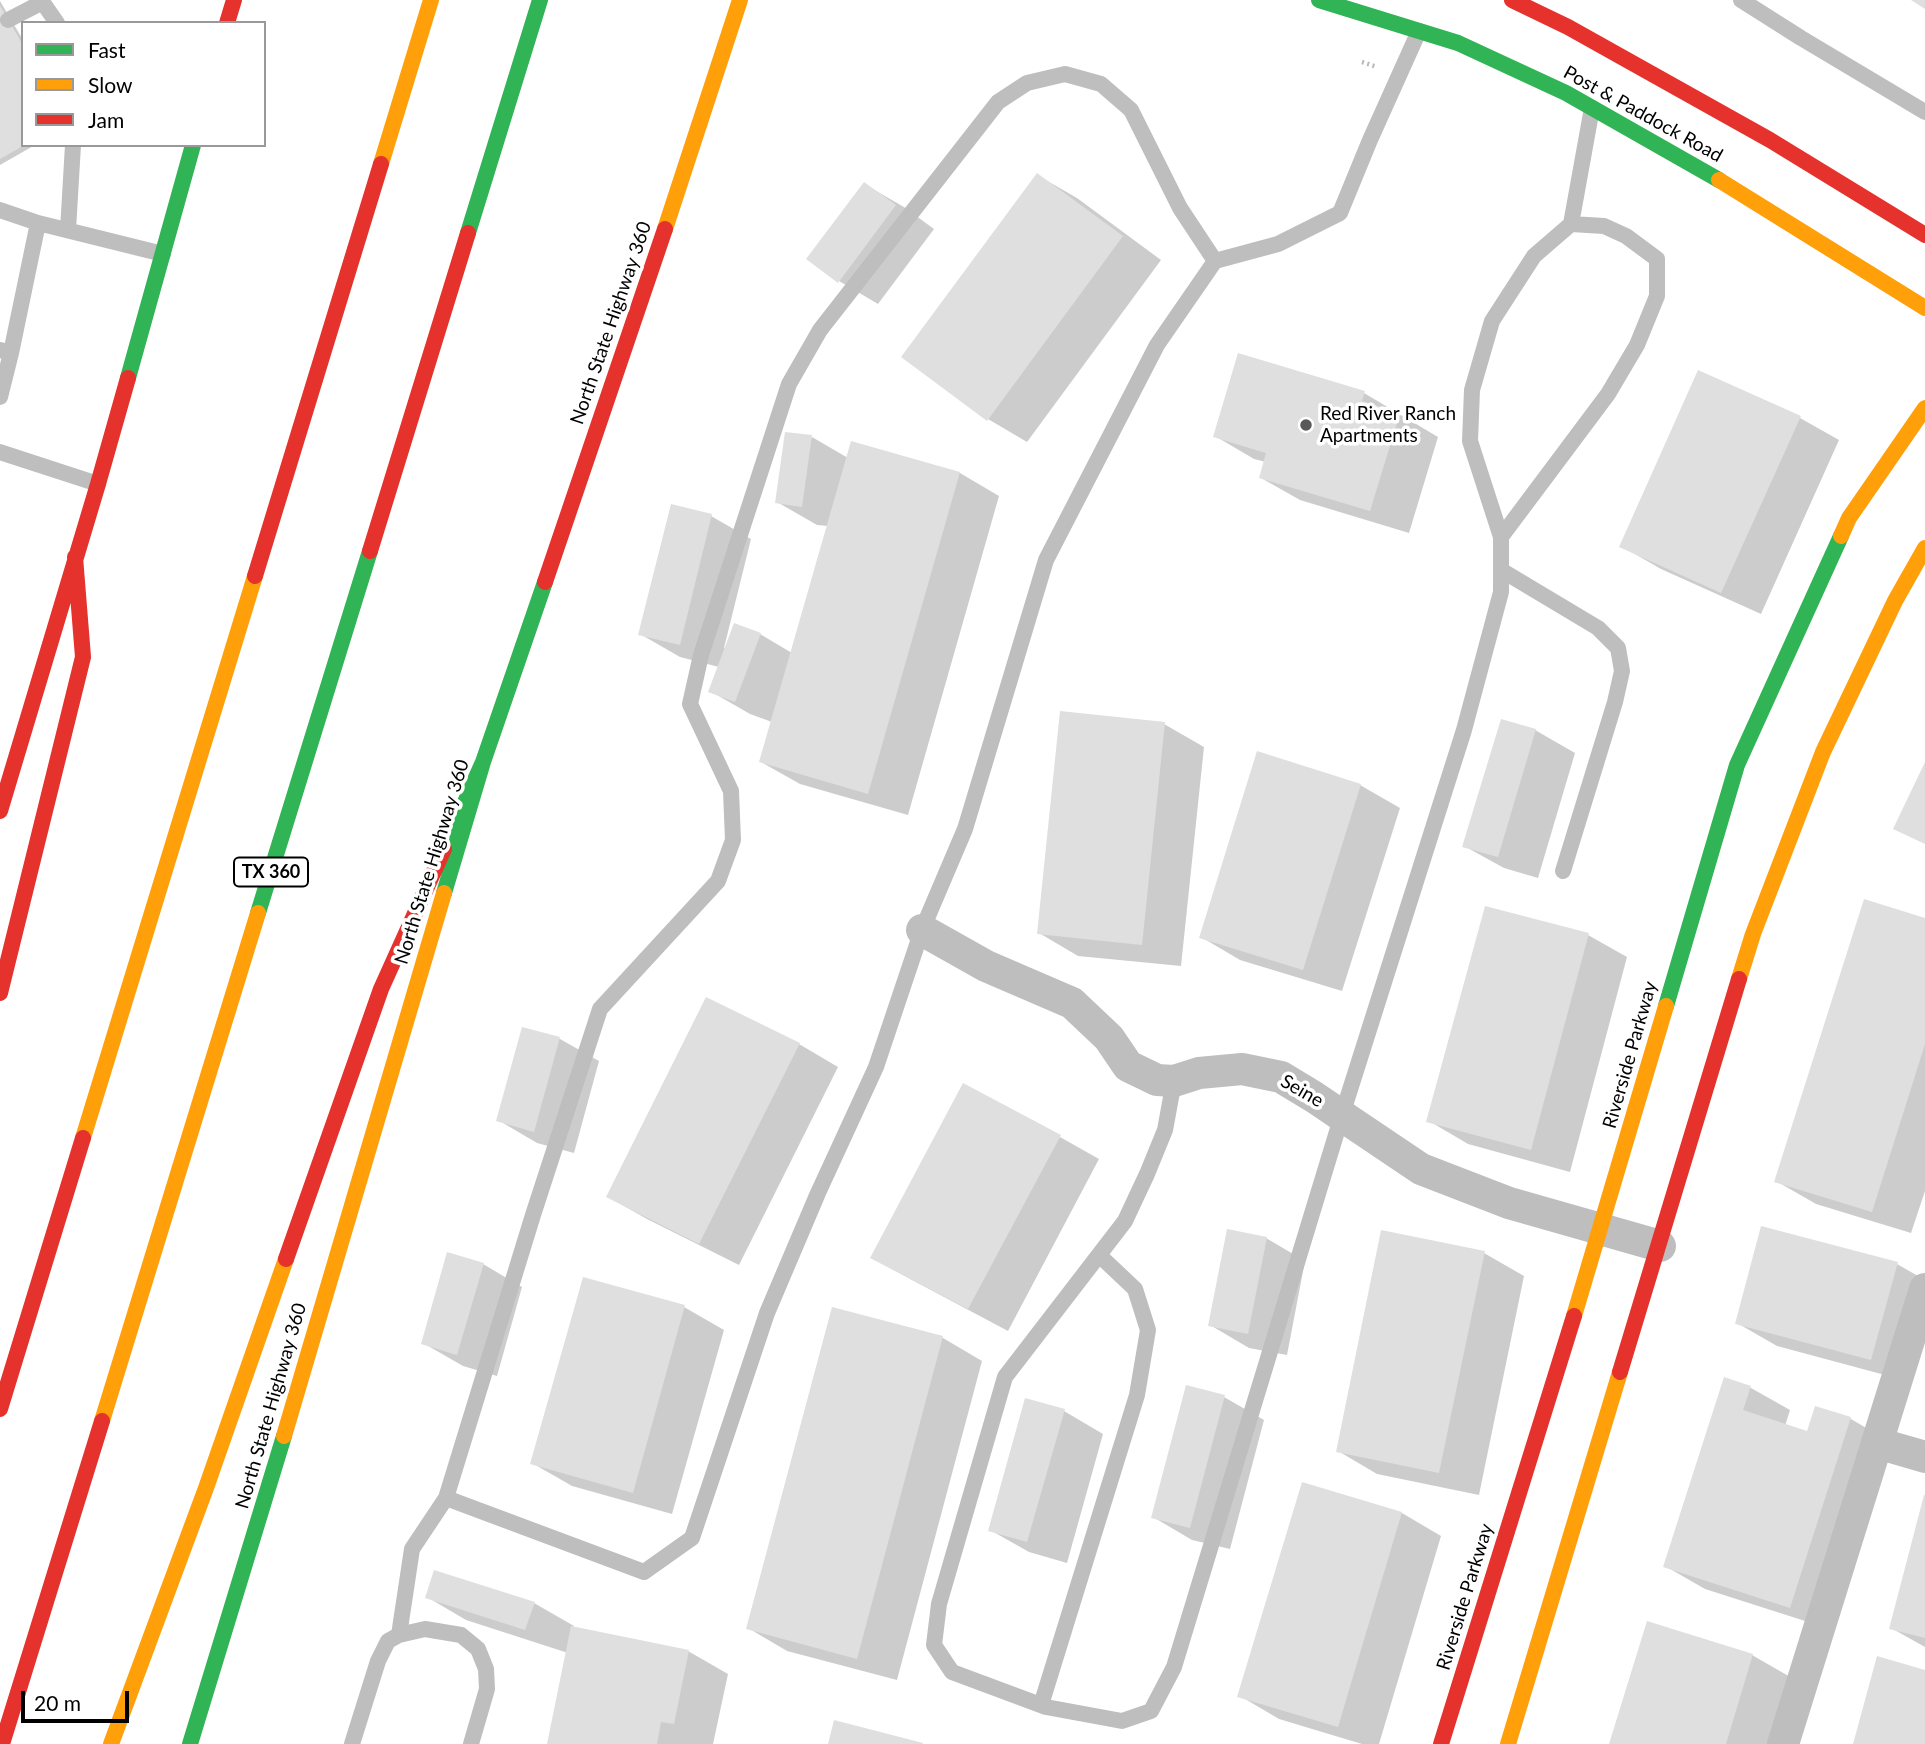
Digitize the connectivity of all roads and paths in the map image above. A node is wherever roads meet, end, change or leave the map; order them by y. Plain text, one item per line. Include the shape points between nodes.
1 (234, 0) edge
2 (431, 0) edge
3 (540, 0) edge
4 (740, 0) edge
5 (1319, 0) edge
6 (1512, 0) edge
7 (1741, 0) edge
8 (42, 1) edge
9 (1547, 8) edge
10 (1421, 10) dead end
11 (8, 20) dead end
12 (56, 21) edge
13 (228, 21) edge
14 (1419, 31) junction
15 (1592, 108) junction
16 (1925, 111) edge
17 (73, 147) edge
18 (192, 147) edge
19 (0, 210) edge
20 (38, 223) junction
21 (1571, 224) junction
22 (68, 230) junction
23 (1925, 235) edge
24 (163, 254) junction
25 (1215, 261) junction
26 (1925, 308) edge
27 (6, 351) edge
28 (0, 397) edge
29 (1925, 408) edge
30 (0, 452) edge
31 (99, 484) junction
32 (1501, 537) junction
33 (1925, 548) edge
34 (75, 557) junction
35 (1501, 570) junction
36 (483, 762) junction
37 (0, 811) edge
38 (1563, 871) dead end
39 (922, 929) junction
40 (0, 993) edge
41 (1174, 1081) junction
42 (1342, 1115) junction
43 (1601, 1229) junction
44 (1660, 1246) junction
45 (1099, 1255) junction
46 (1925, 1289) edge
47 (0, 1409) edge
48 (1877, 1443) junction
49 (1925, 1457) edge
50 (446, 1498) junction
51 (399, 1635) junction
52 (1041, 1704) junction
53 (2, 1744) edge
54 (111, 1744) edge
55 (190, 1744) edge
56 (352, 1744) edge
57 (471, 1744) edge
58 (1441, 1744) edge
59 (1508, 1744) edge
60 (1783, 1744) edge

1 - 13 main road
2 - 47 main road
3 - 53 main road, TX 360
4 - 36 main road, North State Highway 360
5 - 14 main road, Post & Paddock Road
6 - 9 main road, Post & Paddock Road
7 - 16 lane
8 - 11 lane
8 - 12 lane
9 - 23 main road, Post & Paddock Road
10 - 14 main road
14 - 15 main road, Post & Paddock Road via 1458,43
14 - 25 lane via 1340,213 1278,244
15 - 21 lane
15 - 26 main road, Post & Paddock Road via 1716,178
17 - 22 lane
18 - 24 main road
19 - 20 lane
20 - 22 lane
20 - 27 lane
21 - 32 lane via 1534,256 1492,321 1472,390 1470,440
21 - 32 lane via 1604,226 1657,258 1657,296 1637,345 1608,394
22 - 24 lane
24 - 31 main road
25 - 39 lane via 1157,345 1046,560 965,829
25 - 50 lane via 1180,208 1131,110 1101,84 1065,74 1027,83 998,102 820,330 789,384 690,705 731,791 733,840 718,881 600,1009
27 - 28 lane
29 - 43 main road, Riverside Parkway via 1849,518 1737,765
30 - 31 lane
31 - 34 main road
32 - 35 lane
33 - 44 main road via 1823,752 1758,921
34 - 37 main road
34 - 40 main road via 83,657
35 - 38 lane via 1598,628 1618,648 1622,671 1615,702
35 - 42 lane via 1501,592 1464,730
36 - 54 main road via 381,989
36 - 55 main road, North State Highway 360
39 - 41 street, Seine via 986,966 1072,1003 1108,1038 1128,1066 1157,1080
39 - 50 lane via 876,1067 767,1313 692,1538 644,1572
41 - 42 street, Seine via 1199,1073 1242,1069 1264,1073 1281,1077
41 - 45 lane via 1165,1130 1147,1174 1125,1221
42 - 43 street, Seine via 1421,1169 1508,1203
42 - 52 lane via 1174,1667 1152,1711 1122,1721
43 - 44 street, Seine
43 - 58 main road, Riverside Parkway
44 - 59 main road
45 - 52 lane via 1135,1289 1148,1330 1137,1395
45 - 52 lane via 1005,1377 939,1604 934,1645 952,1672
46 - 48 street
48 - 49 street
48 - 60 street
50 - 51 lane via 412,1549
51 - 56 lane via 388,1641 378,1661
51 - 57 lane via 425,1629 461,1635 478,1649 487,1689

